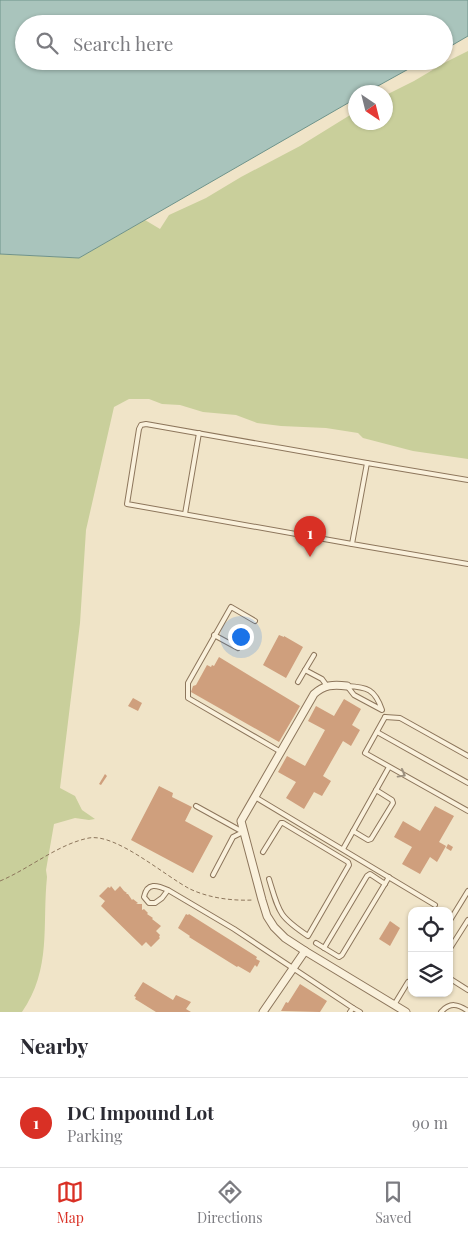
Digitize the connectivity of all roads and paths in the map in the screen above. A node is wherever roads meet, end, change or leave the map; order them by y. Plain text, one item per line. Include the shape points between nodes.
1 (199, 433) junction
2 (367, 463) junction
3 (468, 480) edge
4 (185, 514) junction
5 (352, 544) junction
6 (468, 564) edge
7 (255, 620) dead end
8 (214, 635) junction
9 (238, 648) dead end
10 (314, 655) dead end
11 (305, 670) junction
12 (298, 682) dead end
13 (327, 686) junction
14 (346, 686) junction
15 (382, 710) junction
16 (385, 717) junction
17 (377, 732) junction
18 (280, 752) junction
19 (468, 756) edge
20 (389, 767) junction
21 (468, 783) edge
22 (376, 790) junction
23 (255, 797) junction
24 (196, 806) dead end
25 (468, 811) edge
26 (243, 832) junction
27 (353, 832) junction
28 (337, 846) junction
29 (343, 849) junction
30 (263, 852) dead end
31 (332, 852) junction
32 (213, 875) dead end
33 (389, 877) junction
34 (269, 879) dead end
35 (0, 881) edge
36 (385, 884) junction
37 (168, 890) junction
38 (468, 891) edge
39 (262, 900) junction
40 (435, 905) dead end
41 (453, 915) edge
42 (468, 920) edge
43 (316, 943) dead end
44 (453, 944) edge
45 (324, 948) junction
46 (305, 951) junction
47 (293, 969) junction
48 (453, 981) edge
49 (408, 982) dead end
50 (468, 990) edge
51 (394, 1005) junction
52 (352, 1010) edge
53 (468, 1011) edge
54 (262, 1012) edge
55 (360, 1012) edge
56 (406, 1012) edge
57 (441, 1012) edge

1 - 2 lane
1 - 4 lane
1 - 4 lane via 146,424 139,429 127,504
2 - 3 lane
2 - 5 lane
4 - 5 lane
5 - 6 lane
7 - 8 lane via 230,607
8 - 9 lane
8 - 18 lane via 188,683 188,698
10 - 11 lane
11 - 12 lane
11 - 13 lane via 322,679
13 - 14 street
13 - 18 street via 314,694
14 - 15 lane via 354,695
14 - 15 lane via 364,687 374,694
15 - 16 lane
16 - 17 lane
16 - 19 lane via 400,718
17 - 20 lane via 365,753
17 - 21 lane
18 - 23 street
20 - 22 lane
20 -> 25 lane
22 - 27 lane
22 - 27 lane via 393,803 371,840
23 - 26 street via 240,821
23 - 28 lane
24 - 26 lane
26 - 32 lane via 233,837
26 - 39 street
27 - 29 lane
28 - 29 lane
28 - 31 lane
29 - 33 lane
30 - 31 lane via 281,823
31 - 34 lane via 349,865 308,936 285,920 278,909
33 - 36 lane
33 - 40 lane
35 - 39 path via 72,844 97,837 120,845 191,889 234,900
36 - 45 lane via 342,955 339,957
36 - 45 lane via 370,874 367,876
37 - 37 lane via 150,886 144,896 149,903 155,903
37 - 47 lane
38 - 41 lane
39 - 46 street via 274,927
42 - 44 lane
43 - 45 lane
46 - 47 street
46 - 51 street
47 - 52 lane
47 - 54 street
48 - 50 lane
49 - 51 lane
51 - 56 street
52 - 55 lane
53 - 57 lane via 454,1004

